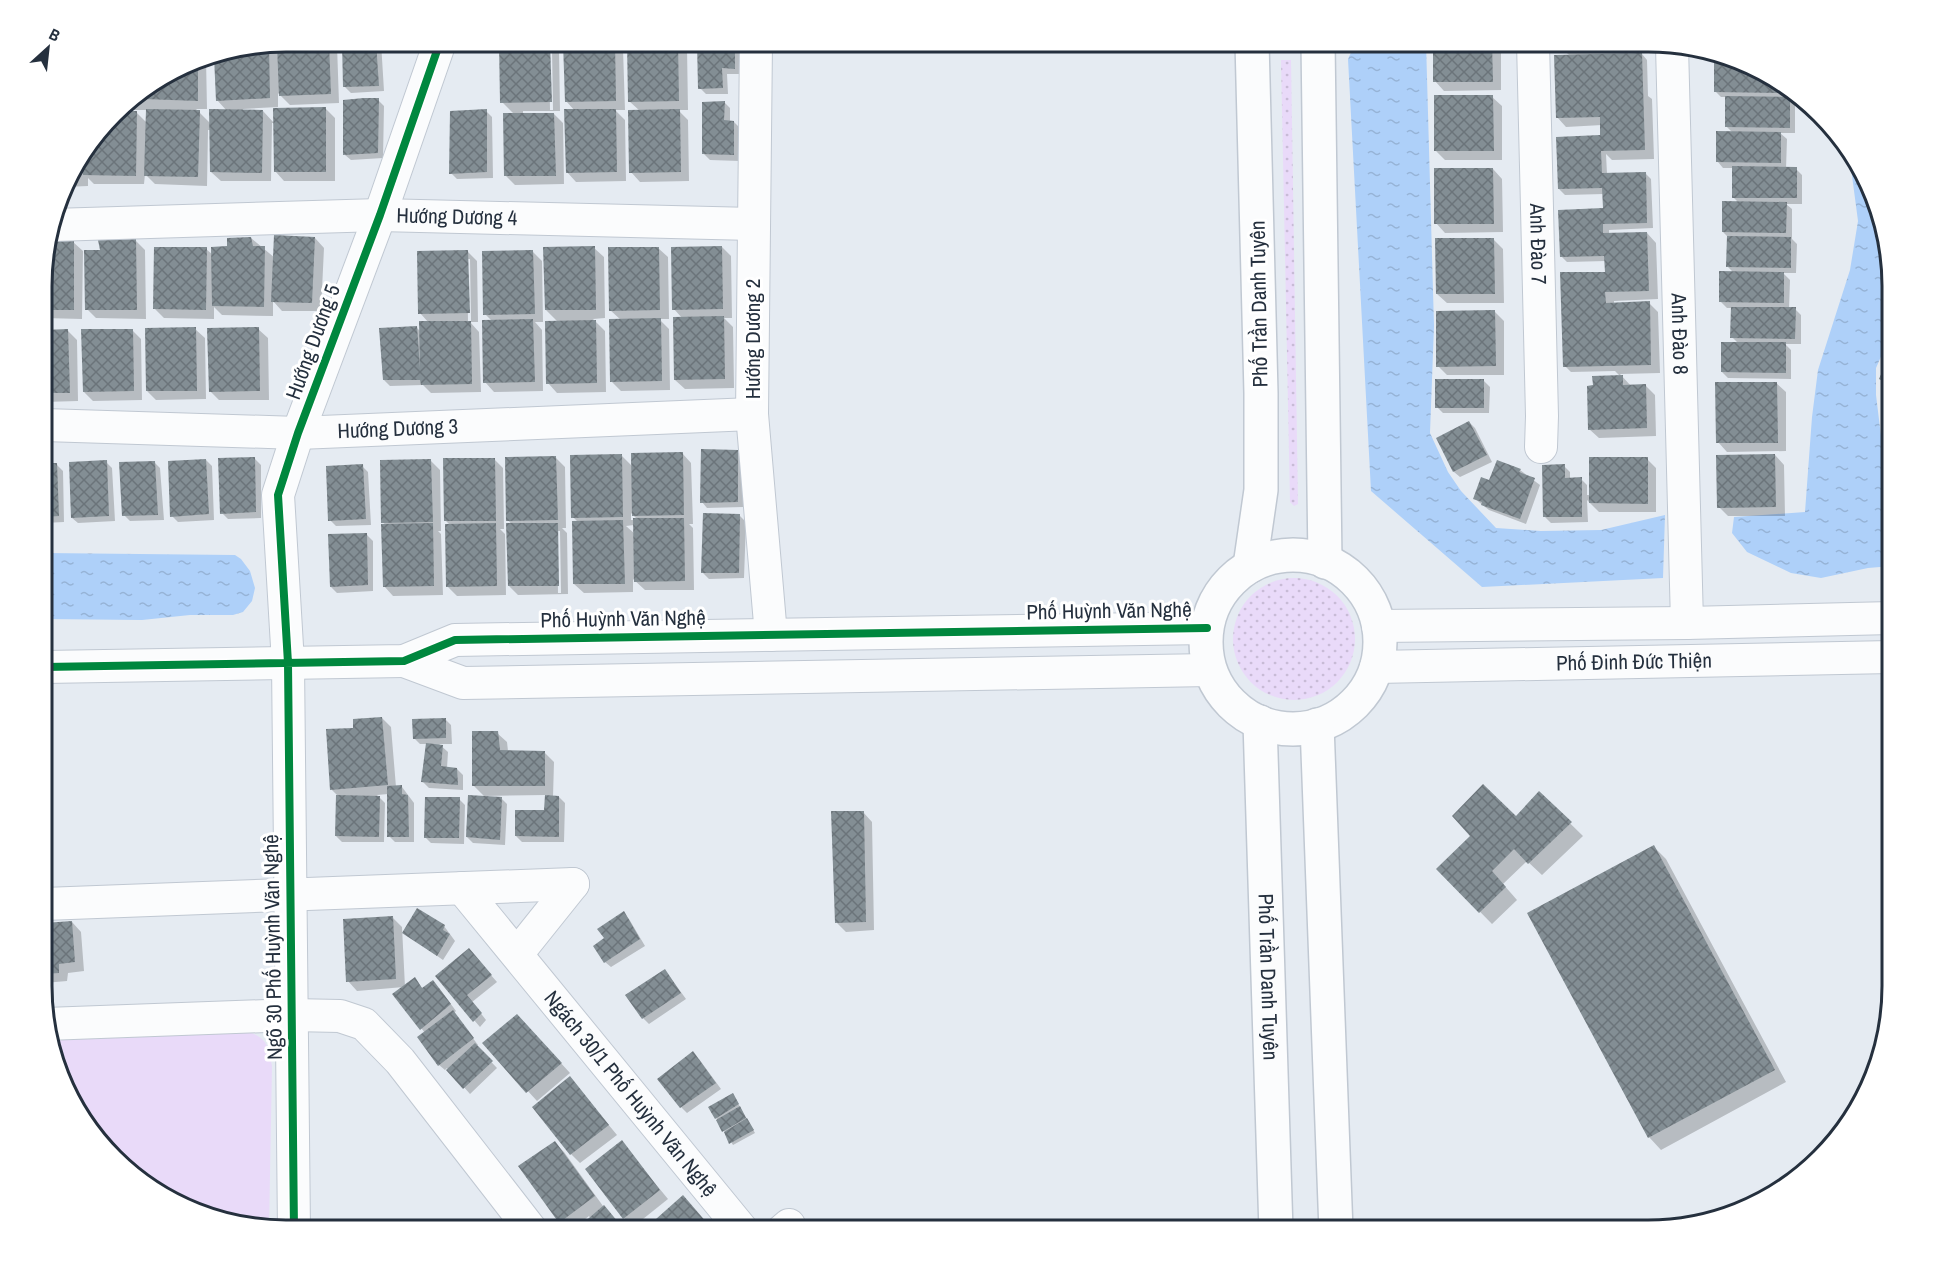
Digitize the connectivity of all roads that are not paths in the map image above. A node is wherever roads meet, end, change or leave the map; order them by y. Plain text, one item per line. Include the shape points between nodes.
1 (437, 52) edge
2 (756, 52) edge
3 (1252, 52) edge
4 (1318, 52) edge
5 (1533, 52) edge
6 (1672, 54) edge
7 (380, 215) junction
8 (753, 224) junction
9 (60, 225) edge
10 (752, 414) junction
11 (52, 425) edge
12 (298, 434) junction
13 (1541, 447) dead end
14 (1325, 562) junction
15 (1250, 566) junction
16 (1882, 618) edge
17 (1687, 623) junction
18 (1599, 624) junction
19 (1378, 626) junction
20 (1207, 628) junction
21 (771, 635) junction
22 (1882, 657) edge
23 (404, 662) junction
24 (288, 663) junction
25 (1601, 663) junction
26 (52, 667) edge
27 (1376, 667) junction
28 (1210, 670) junction
29 (1260, 722) junction
30 (1317, 725) junction
31 (462, 888) junction
32 (291, 893) junction
33 (52, 904) edge
34 (518, 954) junction
35 (292, 1015) junction
36 (55, 1024) edge
37 (294, 1220) edge
38 (523, 1220) edge
39 (734, 1220) edge
40 (1276, 1220) edge
41 (1336, 1220) edge

1 - 7 street, Hướng Dương 5
2 - 8 street, Hướng Dương 2
3 - 15 main road, Phố Trần Danh Tuyên via 1261,490
4 - 14 main road
5 - 13 street, Anh Đào 7
6 - 17 street, Anh Đào 8
7 - 8 street, Hướng Dương 4
7 - 9 street, Hướng Dương 4
7 - 12 street, Hướng Dương 5
8 - 10 street, Hướng Dương 2
10 - 12 street, Hướng Dương 3
10 - 21 street, Hướng Dương 2
11 - 12 street, Hướng Dương 3
12 - 24 street, Hướng Dương 5 via 278,495
14 - 15 main road via 1287,555
14 - 19 main road via 1360,587 1372,605
15 - 20 main road via 1221,592
16 - 17 street, Phố Đinh Đức Thiện
17 - 18 street, Phố Đinh Đức Thiện
18 - 19 street, Phố Đinh Đức Thiện
18 - 25 street
19 - 27 main road
20 - 21 street, Phố Huỳnh Văn Nghệ
20 - 28 main road
21 - 23 street, Phố Huỳnh Văn Nghệ via 455,640
22 - 25 street, Phố Đinh Đức Thiện
23 - 24 street, Phố Huỳnh Văn Nghệ
23 - 28 street, Phố Huỳnh Văn Nghệ via 464,683
24 - 26 street, Phố Huỳnh Văn Nghệ
24 - 32 street, Ngõ 30 Phố Huỳnh Văn Nghệ
25 - 27 street, Phố Đinh Đức Thiện
27 - 30 main road via 1353,705
28 - 29 main road via 1230,702
29 - 30 main road via 1278,728
29 - 40 main road, Phố Trần Danh Tuyên
30 - 41 main road
31 - 32 street
31 - 34 street, Ngách 30/1 Phố Huỳnh Văn Nghệ
31 - 34 street via 573,884
32 - 33 street
32 - 35 street, Ngõ 30 Phố Huỳnh Văn Nghệ
34 - 39 street, Ngách 30/1 Phố Huỳnh Văn Nghệ
35 - 36 street
35 - 37 street, Ngõ 30 Phố Huỳnh Văn Nghệ
35 - 38 street via 340,1016 364,1024 400,1061

